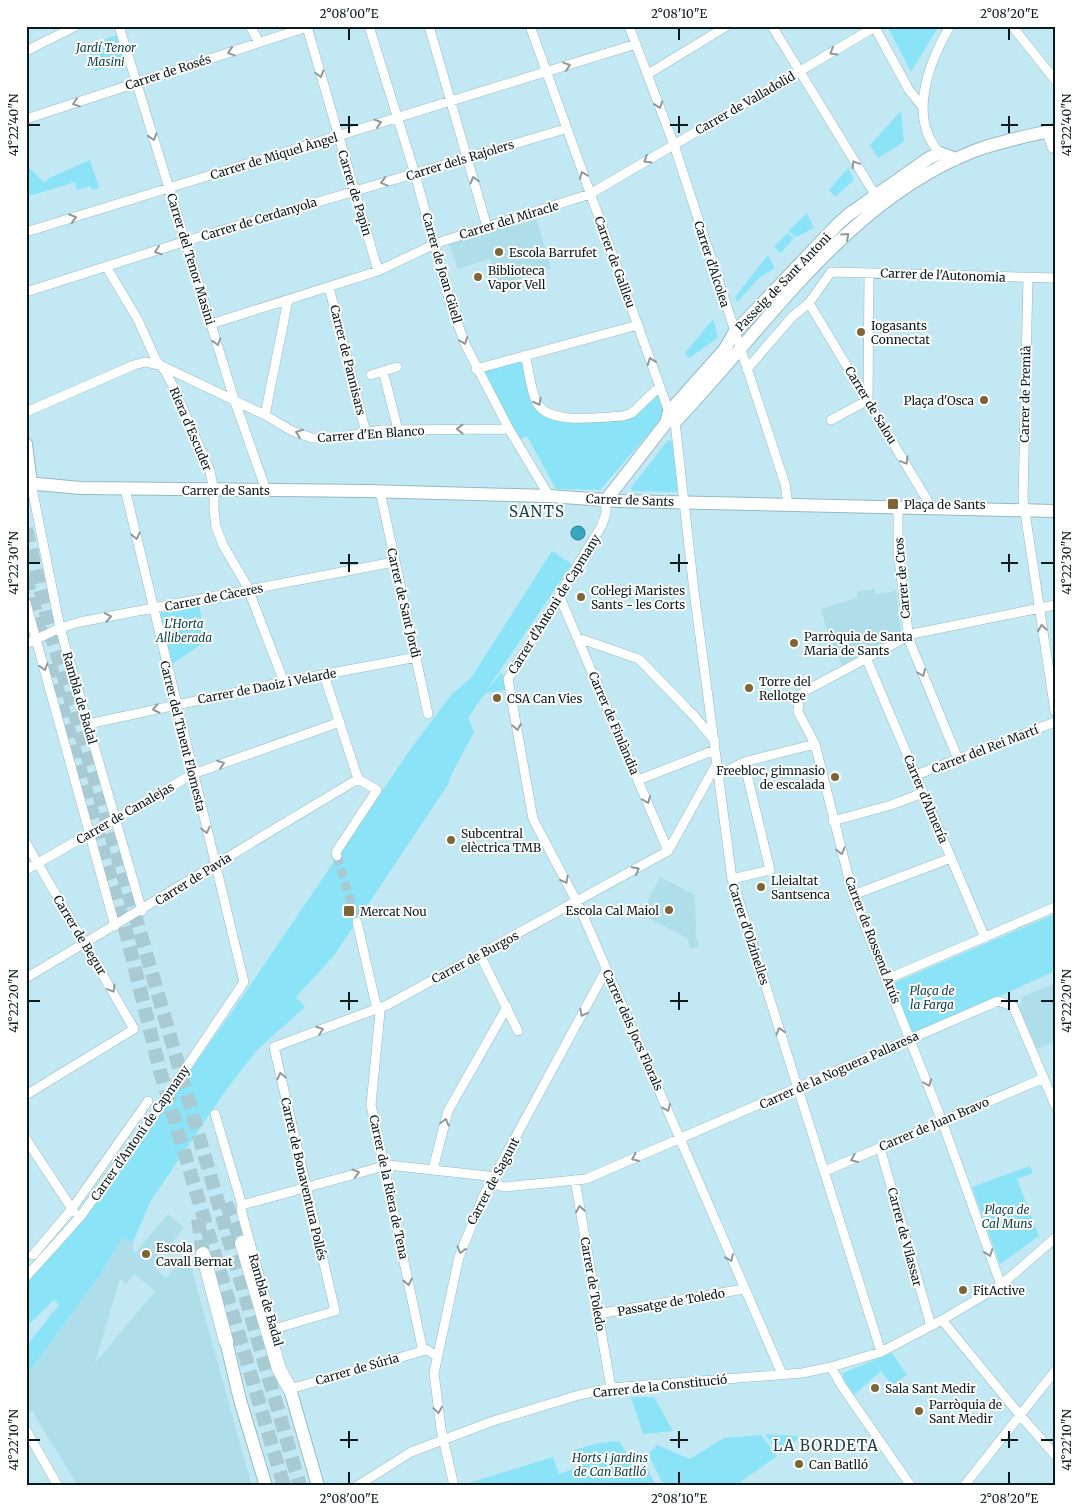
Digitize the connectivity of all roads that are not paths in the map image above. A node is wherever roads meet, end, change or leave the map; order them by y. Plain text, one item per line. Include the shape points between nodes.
1 (76, 26) edge
2 (119, 26) edge
3 (250, 26) edge
4 (369, 26) edge
5 (429, 26) edge
6 (530, 26) edge
7 (629, 26) edge
8 (727, 26) edge
9 (772, 26) edge
10 (950, 26) edge
11 (1012, 26) edge
12 (308, 27) edge
13 (875, 27) edge
14 (259, 42) junction
15 (636, 44) junction
16 (26, 51) edge
17 (546, 72) junction
18 (800, 72) junction
19 (648, 74) junction
20 (1055, 80) edge
21 (136, 83) junction
22 (452, 100) junction
23 (922, 106) junction
24 (397, 117) junction
25 (26, 119) edge
26 (565, 129) junction
27 (1052, 130) edge
28 (338, 136) junction
29 (674, 144) junction
30 (1052, 148) dead end
31 (940, 153) junction
32 (467, 158) junction
33 (956, 159) junction
34 (415, 174) junction
35 (169, 189) junction
36 (355, 190) junction
37 (590, 194) junction
38 (878, 200) junction
39 (487, 227) junction
40 (26, 232) edge
41 (186, 241) junction
42 (435, 244) junction
43 (107, 268) junction
44 (378, 271) junction
45 (869, 273) junction
46 (1028, 278) junction
47 (1055, 278) edge
48 (329, 287) junction
49 (26, 292) edge
50 (288, 300) junction
51 (808, 303) junction
52 (211, 324) junction
53 (638, 325) junction
54 (734, 333) junction
55 (740, 347) junction
56 (525, 355) junction
57 (160, 365) junction
58 (397, 367) dead end
59 (476, 369) junction
60 (747, 369) junction
61 (383, 371) junction
62 (371, 375) dead end
63 (660, 386) junction
64 (868, 400) junction
65 (235, 402) junction
66 (26, 412) edge
67 (265, 416) junction
68 (672, 417) junction
69 (831, 420) dead end
70 (508, 429) junction
71 (398, 430) junction
72 (366, 433) junction
73 (26, 444) edge
74 (29, 483) edge
75 (125, 489) junction
76 (266, 490) junction
77 (214, 491) junction
78 (380, 491) junction
79 (549, 496) junction
80 (606, 500) junction
81 (684, 502) junction
82 (788, 504) junction
83 (898, 507) junction
84 (932, 508) junction
85 (1024, 510) junction
86 (1055, 511) edge
87 (394, 562) junction
88 (248, 590) junction
89 (559, 595) junction
90 (26, 603) edge
91 (1055, 605) edge
92 (1040, 608) junction
93 (153, 609) junction
94 (60, 628) junction
95 (908, 636) junction
96 (36, 638) junction
97 (578, 638) junction
98 (26, 644) edge
99 (416, 657) junction
100 (866, 660) junction
101 (324, 675) junction
102 (508, 679) joint
103 (284, 682) junction
104 (176, 704) junction
105 (1055, 711) edge
106 (428, 714) dead end
107 (340, 722) junction
108 (1055, 722) edge
109 (88, 724) junction
110 (815, 744) junction
111 (715, 745) junction
112 (958, 759) junction
113 (744, 762) junction
114 (717, 763) junction
115 (193, 774) junction
116 (718, 775) junction
117 (916, 775) junction
118 (358, 779) junction
119 (638, 780) junction
120 (923, 793) junction
121 (116, 820) junction
122 (833, 820) junction
123 (90, 834) junction
124 (26, 843) edge
125 (668, 851) junction
126 (337, 856) tunnel mouth
127 (950, 858) junction
128 (38, 864) junction
129 (214, 865) junction
130 (26, 870) edge
131 (732, 879) junction
132 (853, 895) junction
133 (577, 902) junction
134 (1055, 908) edge
135 (142, 911) junction
136 (357, 922) tunnel mouth
137 (115, 926) junction
138 (984, 938) junction
139 (84, 944) junction
140 (480, 954) junction
141 (606, 970) junction
142 (26, 978) edge
143 (887, 979) junction
144 (244, 982) joint
145 (507, 1007) junction
146 (377, 1009) junction
147 (518, 1031) dead end
148 (911, 1038) junction
149 (274, 1047) joint
150 (1044, 1078) junction
151 (798, 1088) junction
152 (26, 1095) edge
153 (148, 1101) dead end
154 (1055, 1105) edge
155 (215, 1114) dead end
156 (942, 1120) junction
157 (26, 1139) edge
158 (680, 1139) junction
159 (880, 1148) junction
160 (385, 1165) junction
161 (432, 1169) junction
162 (824, 1171) junction
163 (575, 1180) junction
164 (491, 1183) junction
165 (306, 1188) junction
166 (242, 1205) junction
167 (71, 1210) junction
168 (80, 1217) junction
169 (1055, 1238) edge
170 (242, 1243) tunnel mouth
171 (202, 1254) tunnel mouth
172 (33, 1255) dead end
173 (28, 1271) edge
174 (1001, 1285) junction
175 (744, 1289) junction
176 (598, 1314) junction
177 (942, 1320) junction
178 (931, 1326) junction
179 (274, 1329) junction
180 (226, 1341) joint
181 (426, 1350) junction
182 (881, 1352) junction
183 (437, 1356) junction
184 (831, 1368) junction
185 (1055, 1371) edge
186 (782, 1374) junction
187 (611, 1388) junction
188 (290, 1389) junction
189 (1018, 1414) junction
190 (26, 1430) edge
191 (443, 1439) junction
192 (30, 1446) edge
193 (1055, 1454) edge
194 (58, 1486) edge
195 (266, 1486) edge
196 (318, 1486) edge
197 (357, 1486) edge
198 (454, 1486) edge
199 (911, 1486) edge
200 (964, 1486) edge

1 - 16 street
2 - 21 street, Carrer del Tenor Masini
3 - 14 street
4 - 24 street, Carrer de Joan Güell
5 - 22 street
6 - 17 street, Carrer de Galileu
7 - 15 street, Carrer d'Alcolea
8 - 19 street
9 - 18 street
10 - 23 street via 941,41
11 - 20 street
12 - 14 street, Carrer de Rosés
12 -> 28 street, Carrer de Papin
13 -> 18 street, Carrer de Valladolid
13 - 23 street via 909,90
14 -> 21 street, Carrer de Rosés
17 -> 15 street, Carrer de Miquel Àngel
15 - 19 street, Carrer d'Alcolea
17 - 22 street, Carrer de Miquel Àngel
17 - 26 street, Carrer de Galileu
18 - 29 street, Carrer de Valladolid
38 -> 18 street
19 -> 29 street, Carrer d'Alcolea
21 -> 25 street, Carrer de Rosés
21 -> 35 street, Carrer del Tenor Masini
22 - 24 street, Carrer de Miquel Àngel
22 - 32 street
23 - 31 street via 927,136
28 -> 24 street, Carrer de Miquel Àngel
24 - 34 street, Carrer de Joan Güell
26 - 32 street, Carrer dels Rajolers
37 -> 26 street, Carrer de Galileu
27 - 30 street
27 - 33 street, Passeig de Sant Antoni
28 - 35 street, Carrer de Miquel Àngel
28 - 36 street, Carrer de Papin
29 -> 37 street, Carrer de Valladolid
29 - 54 street, Carrer d'Alcolea
31 - 33 street
31 - 38 street, Passeig de Sant Antoni via 925,160
32 - 34 street, Carrer dels Rajolers
39 -> 32 street
33 - 38 street, Passeig de Sant Antoni
34 -> 36 street, Carrer dels Rajolers
34 - 42 street, Carrer de Joan Güell
40 -> 35 street, Carrer de Miquel Àngel
35 - 41 street, Carrer del Tenor Masini
36 - 41 street, Carrer de Cerdanyola
36 - 44 street, Carrer de Papin
37 - 39 street, Carrer del Miracle
37 - 53 street, Carrer de Galileu
38 - 54 street, Passeig de Sant Antoni via 838,224
55 -> 38 street, Passeig de Sant Antoni
39 - 42 street, Carrer del Miracle
41 -> 43 street, Carrer de Cerdanyola
41 - 52 street, Carrer del Tenor Masini
42 - 44 street, Carrer del Miracle
42 -> 59 street, Carrer de Joan Güell via 451,306
43 - 49 street, Carrer de Cerdanyola
43 - 57 street, Riera d'Escuder
44 - 48 street, Carrer del Miracle
45 - 46 street, Carrer de l'Autonomia
45 - 51 street, Carrer de l'Autonomia via 830,272
45 - 64 street
46 - 47 street, Carrer de l'Autonomia
46 - 85 street, Carrer de Premià
48 - 50 street, Carrer del Miracle
48 - 72 street, Carrer de Pannisars
50 - 52 street, Carrer del Miracle
50 - 67 street
51 - 60 street
51 - 64 street, Carrer de Salou
52 -> 65 street, Carrer del Tenor Masini
53 - 56 street
63 -> 53 street, Carrer de Galileu
54 - 55 street, Carrer d'Alcolea
54 - 68 street, Passeig de Sant Antoni
55 - 60 street, Carrer d'Alcolea
55 - 68 street, Passeig de Sant Antoni
56 - 59 street
56 -> 63 street via 536,402 544,412 556,417 623,416 632,413
57 - 65 street, Carrer d'En Blanco
57 - 66 street via 140,363
57 - 77 street, Riera d'Escuder via 174,388 210,470
58 - 61 street
59 - 70 street, Carrer de Joan Güell
60 - 82 street, Carrer d'Alcolea via 785,484
61 - 62 street
61 - 71 street
63 - 68 street, Carrer de Galileu
64 - 69 street
64 -> 84 street, Carrer de Salou
65 - 67 street, Carrer d'En Blanco
65 - 76 street, Carrer del Tenor Masini
72 -> 67 street, Carrer d'En Blanco via 330,439 312,438
68 - 80 street, Passeig de Sant Antoni
68 - 81 street, Carrer de Galileu
70 -> 71 street, Carrer d'En Blanco
70 - 79 street, Carrer de Joan Güell
71 - 72 street, Carrer d'En Blanco
73 - 74 street
74 - 75 street, Carrer de Sants
74 - 94 street, Rambla de Badal
75 - 77 street, Carrer de Sants
75 -> 93 street, Carrer del Tinent Flomesta
76 - 77 street, Carrer de Sants
76 - 78 street, Carrer de Sants
77 - 88 street, Riera d'Escuder via 216,527
78 - 79 street, Carrer de Sants
78 - 87 street, Carrer de Sant Jordi
79 - 80 street, Carrer de Sants
80 - 81 street, Carrer de Sants
80 - 89 street, Carrer d'Antoni de Capmany via 602,525
81 - 82 street, Carrer de Sants
81 - 111 street, Carrer d'Olzinelles
82 - 83 street, Carrer de Sants
83 - 84 street, Carrer de Sants
83 - 95 street, Carrer de Cros via 898,552
84 - 85 street, Carrer de Sants
85 - 86 street, Carrer de Sants
85 - 92 street, Carrer de Premià
87 - 88 street, Carrer de Càceres
87 - 99 street, Carrer de Sant Jordi
88 - 93 street, Carrer de Càceres
88 - 103 street, Riera d'Escuder
89 - 97 street, Carrer de Finlàndia
89 - 102 street, Carrer d'Antoni de Capmany
90 - 96 street, Rambla de Badal
91 - 92 street
92 - 95 street
105 -> 92 street, Carrer de Premià
94 -> 93 street, Carrer de Càceres
93 - 104 street, Carrer del Tinent Flomesta
94 - 96 street, Carrer de Càceres
94 - 109 street, Rambla de Badal
95 - 100 street
95 -> 112 street, Carrer de Cros
96 - 98 street, Carrer de Càceres
96 -> 123 street, Rambla de Badal
97 - 111 street via 639,659 695,716
97 - 119 street, Carrer de Finlàndia
99 - 101 street, Carrer de Daoiz i Velarde
99 - 106 street, Carrer de Sant Jordi
100 - 110 street, Carrer de Rossend Arús via 799,697 798,712
100 - 117 street, Carrer d'Almería
101 - 103 street, Carrer de Daoiz i Velarde
101 - 107 street
102 -> 133 street, Carrer dels Jocs Florals via 532,819
103 - 104 street, Carrer de Daoiz i Velarde
104 -> 109 street, Carrer de Daoiz i Velarde
104 - 115 street, Carrer del Tinent Flomesta
115 -> 107 street, Carrer de Canalejas
107 - 118 street
108 - 112 street, Carrer del Rei Martí
109 - 121 street, Rambla de Badal
110 - 113 street
110 - 122 street, Carrer de Rossend Arús
111 - 114 street, Carrer d'Olzinelles
111 - 119 street
112 - 117 street, Carrer del Rei Martí
113 - 116 street
113 - 131 street via 770,870
114 - 116 street, Carrer d'Olzinelles
114 - 125 street
115 - 121 street, Carrer de Canalejas
115 -> 129 street, Carrer del Tinent Flomesta
116 - 131 street, Carrer d'Olzinelles
117 - 120 street, Carrer d'Almería
118 - 126 street via 377,790 336,852
118 - 129 street, Carrer de Pavia
119 -> 125 street, Carrer de Finlàndia
120 - 122 street
120 - 127 street, Carrer d'Almería
121 - 123 street, Carrer de Canalejas
121 - 135 street, Rambla de Badal
122 -> 132 street, Carrer de Rossend Arús
123 - 128 street, Carrer de Canalejas
123 - 137 street, Rambla de Badal
124 - 128 street, Carrer de Begur
133 -> 125 street, Carrer de Burgos
127 - 132 street
127 - 138 street, Carrer d'Almería
128 - 130 street, Carrer de Canalejas
128 - 139 street, Carrer de Begur
129 - 135 street, Carrer de Pavia
129 - 144 street, Carrer del Tinent Flomesta
151 -> 131 street, Carrer d'Olzinelles
132 - 143 street, Carrer de Rossend Arús
133 - 140 street, Carrer de Burgos
133 - 141 street, Carrer dels Jocs Florals
134 - 138 street
135 - 137 street, Carrer de Pavia
136 - 146 street, Carrer de la Riera de Tena
137 - 139 street, Carrer de Pavia
138 - 143 street
139 - 142 street, Carrer de Pavia
139 -> 152 street, Carrer de Begur via 134,1027
140 - 145 street
140 - 146 street, Carrer de Burgos
141 -> 158 street, Carrer dels Jocs Florals
141 -> 164 street, Carrer de Sagunt
143 - 148 street, Carrer de Rossend Arús
144 - 168 street, Carrer d'Antoni de Capmany
145 - 147 street
161 -> 145 street via 448,1111
149 -> 146 street, Carrer de Burgos
146 - 160 street, Carrer de la Riera de Tena via 380,1012 371,1105
148 - 150 street, Carrer de la Noguera Pallaresa via 998,1001 1013,1006
148 - 151 street, Carrer de la Noguera Pallaresa
148 -> 156 street, Carrer de Rossend Arús
165 -> 149 street, Carrer de Bonaventura Pollés
150 - 154 street
150 - 156 street, Carrer de Juan Bravo
151 - 158 street, Carrer de la Noguera Pallaresa
151 - 162 street, Carrer d'Olzinelles
153 - 167 street, Carrer d'Antoni de Capmany
155 - 166 street, Rambla de Badal
156 - 159 street, Carrer de Juan Bravo
156 -> 174 street, Carrer de Rossend Arús
157 - 167 street
158 -> 163 street, Carrer de la Noguera Pallaresa via 586,1179
158 -> 175 street, Carrer dels Jocs Florals
159 -> 162 street, Carrer de Juan Bravo
159 - 178 street, Carrer de Vilassar
160 - 161 street
165 -> 160 street
160 -> 181 street, Carrer de la Riera de Tena via 422,1347
161 - 164 street, Carrer de la Noguera Pallaresa via 488,1176
162 - 182 street, Carrer d'Olzinelles
163 - 164 street, Carrer de la Noguera Pallaresa via 504,1187
176 -> 163 street, Carrer de Toledo
164 -> 183 street, Carrer de Sagunt via 460,1251
165 - 166 street
165 - 179 street, Carrer de Bonaventura Pollés via 335,1312
166 - 179 street, Rambla de Badal
167 - 168 street
167 - 172 street, Carrer d'Antoni de Capmany
168 - 173 street, Carrer d'Antoni de Capmany
169 - 174 street, Carrer de la Constitució
170 - 188 main road via 279,1369
171 - 180 main road
174 - 177 street, Carrer de la Constitució
175 - 176 street, Passatge de Toledo
175 - 186 street, Carrer dels Jocs Florals
176 - 187 street, Carrer de Toledo
177 - 178 street, Carrer de la Constitució
177 - 189 street
178 - 182 street, Carrer de la Constitució
179 - 188 street, Rambla de Badal
180 - 195 street
181 - 183 street
181 - 188 street, Carrer de Súria
182 - 184 street, Carrer de la Constitució
183 -> 191 street, Carrer de Sagunt via 435,1384
184 - 186 street, Carrer de la Constitució
184 - 199 street
185 - 189 street
186 - 187 street, Carrer de la Constitució
187 - 191 street, Carrer de la Constitució via 536,1407
188 - 196 street, Rambla de Badal
189 - 193 street
189 - 200 street
190 - 192 street
191 - 197 street, Carrer de la Constitució via 411,1452
191 - 198 street, Carrer de Sagunt
192 - 194 street

